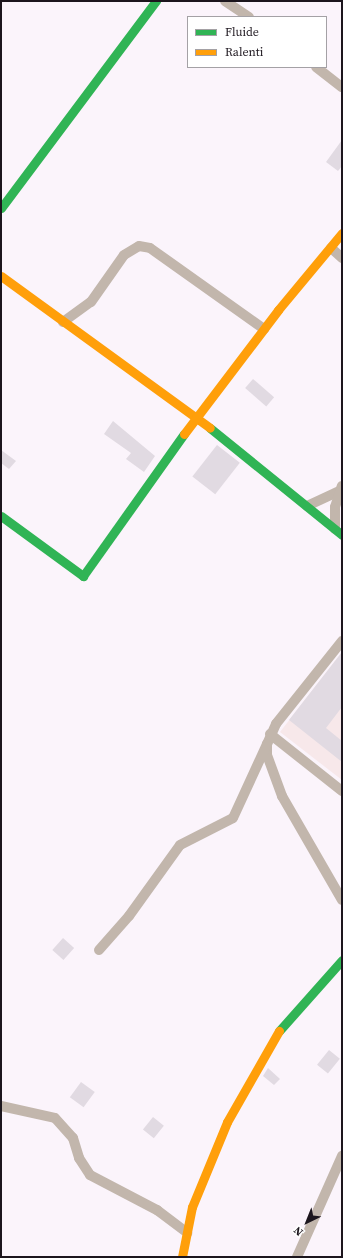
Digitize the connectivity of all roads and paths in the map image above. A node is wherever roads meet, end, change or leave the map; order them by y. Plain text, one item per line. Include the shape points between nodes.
1 (156, 1) edge
2 (225, 1) edge
3 (248, 16) edge
4 (317, 68) edge
5 (342, 87) edge
6 (1, 208) edge
7 (342, 233) edge
8 (331, 248) junction
9 (342, 258) edge
10 (1, 276) edge
11 (63, 322) junction
12 (264, 329) junction
13 (198, 418) junction
14 (341, 488) edge
15 (307, 506) junction
16 (1, 516) edge
17 (338, 532) edge
18 (342, 641) edge
19 (270, 734) junction
20 (267, 744) junction
21 (342, 791) edge
22 (342, 900) edge
23 (99, 950) dead end
24 (342, 960) edge
25 (1, 1107) edge
26 (342, 1156) edge
27 (187, 1233) junction
28 (182, 1257) edge
29 (297, 1257) edge

1 - 6 street
2 - 3 street
4 - 5 street
7 - 8 street
8 - 9 street
8 - 12 street
10 - 11 street
11 - 12 street via 91,302 124,255 139,246 150,248
11 - 13 street
12 - 13 street
13 - 15 street
13 - 16 street via 83,576
14 - 15 street
14 - 17 street
15 - 17 street
18 - 19 street
19 - 20 street
19 - 21 street
20 - 22 street via 267,755 282,796
20 - 23 street via 233,818 180,845 129,916
24 - 27 street via 275,1037 212,1154
25 - 27 street via 55,1118 73,1138 79,1158 90,1175 157,1210
26 - 29 street
27 - 28 street

